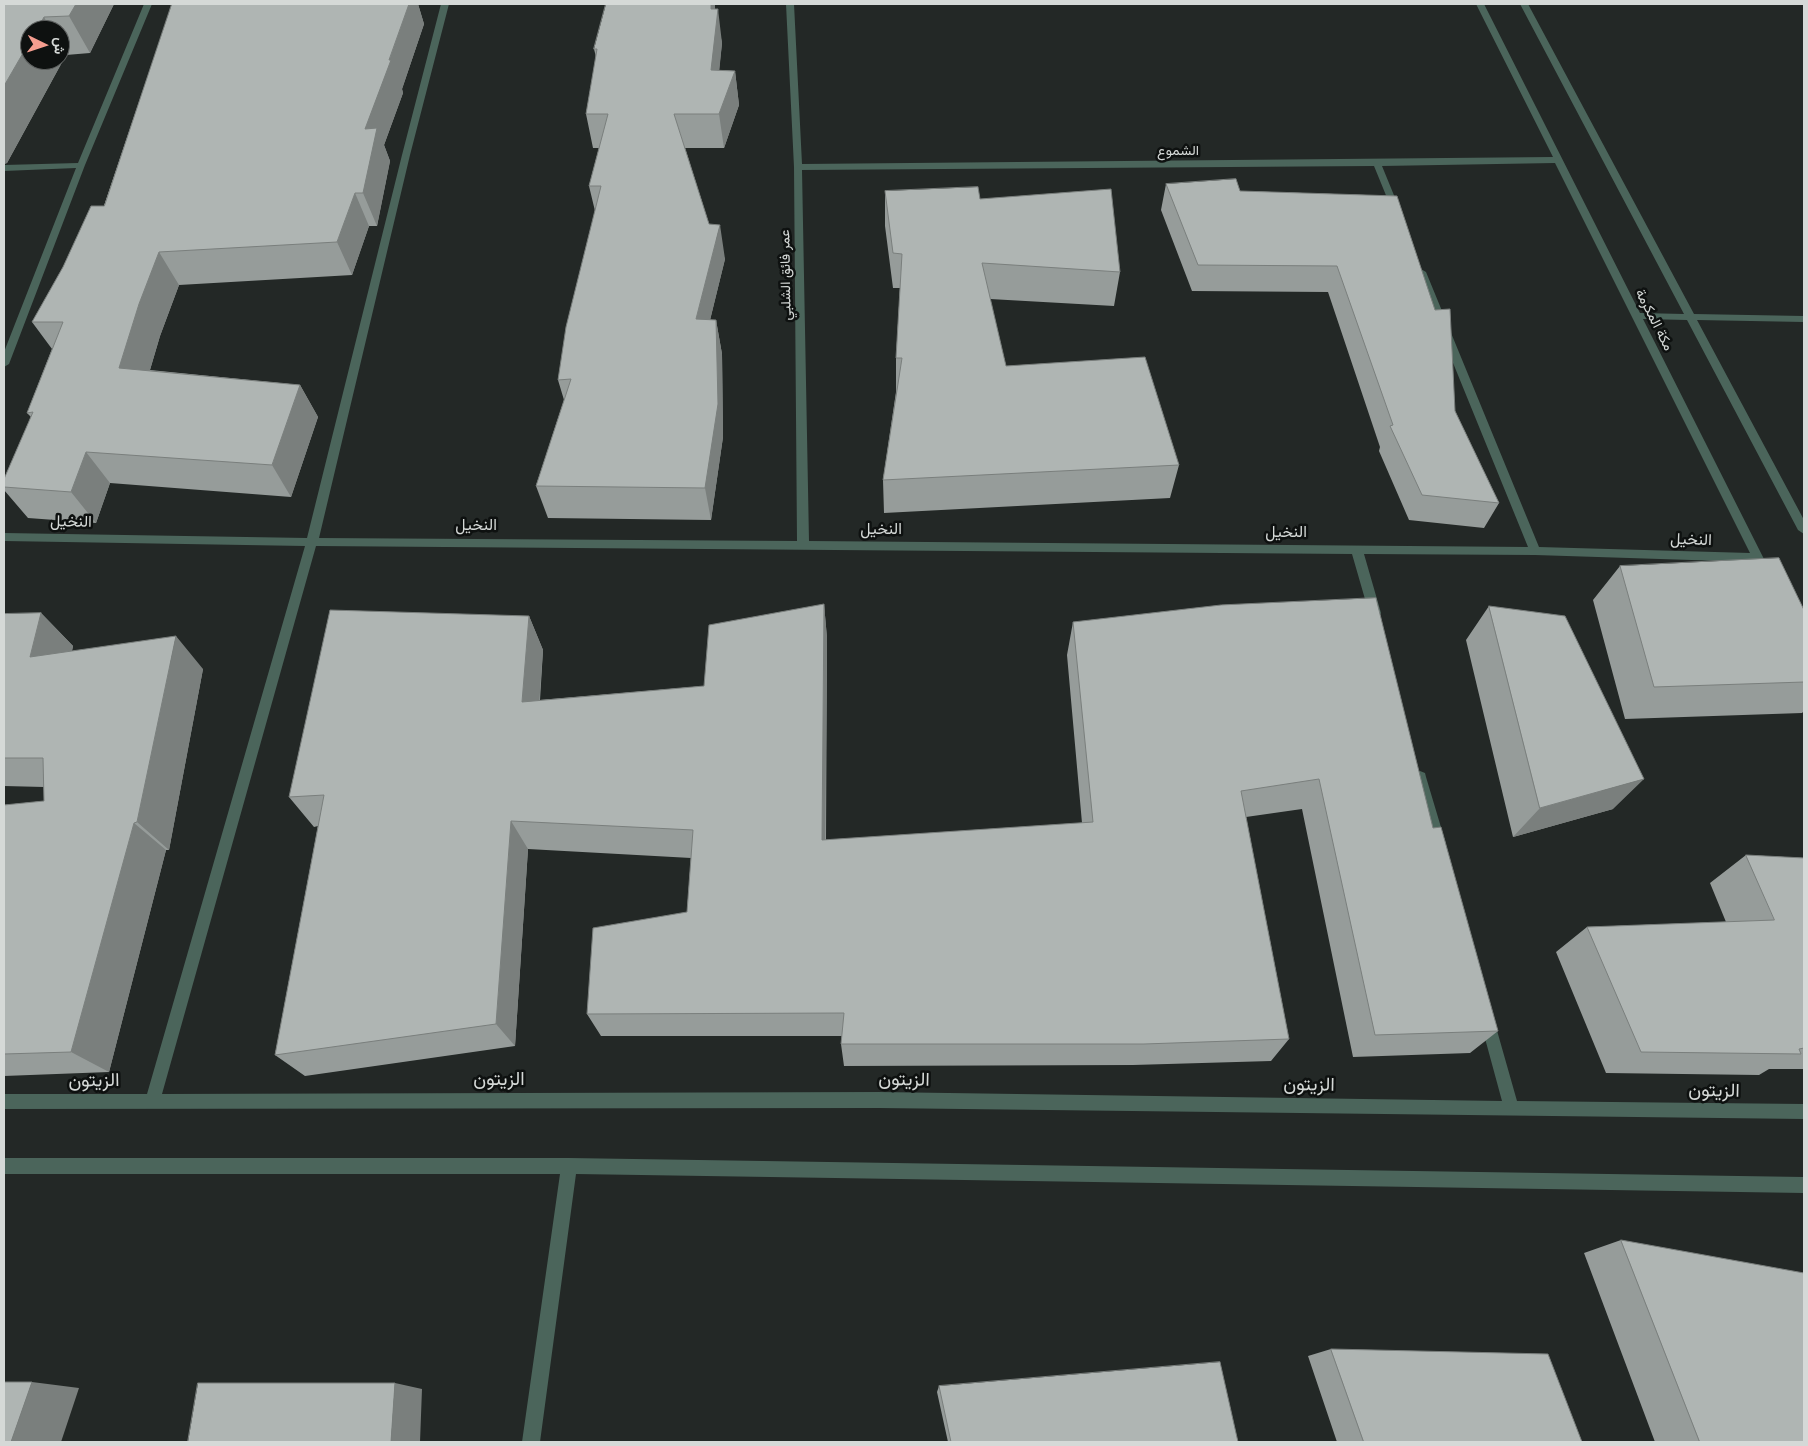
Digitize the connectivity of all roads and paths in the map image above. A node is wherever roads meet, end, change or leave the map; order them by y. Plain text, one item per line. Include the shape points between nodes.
1 (148, 4) edge
2 (445, 4) edge
3 (790, 4) edge
4 (1480, 4) edge
5 (1524, 4) edge
6 (1557, 160) junction
7 (1377, 164) junction
8 (82, 165) junction
9 (798, 167) junction
10 (4, 168) edge
11 (1400, 219) edge
12 (1418, 265) edge
13 (1636, 316) junction
14 (1691, 317) junction
15 (1804, 319) edge
16 (4, 364) edge
17 (1804, 530) edge
18 (4, 537) edge
19 (312, 542) junction
20 (803, 545) junction
21 (1357, 550) junction
22 (1536, 551) junction
23 (1757, 558) junction
24 (1764, 573) edge
25 (1378, 627) edge
26 (1416, 761) edge
27 (1442, 857) edge
28 (1485, 1011) edge
29 (153, 1100) junction
30 (4, 1102) edge
31 (1512, 1107) junction
32 (1804, 1112) edge
33 (4, 1166) edge
34 (569, 1166) junction
35 (1804, 1185) edge
36 (531, 1442) edge

1 - 8 street
2 - 19 street
3 - 9 street, عمر فائق الشلبي
4 - 6 street, مكة المكرمة
5 - 14 street
6 - 7 street, الشموع
6 - 13 street, مكة المكرمة
7 - 9 street, الشموع
7 - 11 street
8 - 10 street
8 - 16 street
9 - 20 street, عمر فائق الشلبي
12 - 22 street
13 - 14 street
13 - 23 street, مكة المكرمة
14 - 15 street
14 - 17 street
18 - 19 street, النخيل
19 - 20 street, النخيل
19 - 29 street
20 - 21 street, النخيل
21 - 22 street, النخيل
21 - 25 street
22 - 23 street, النخيل
23 - 24 street, مكة المكرمة
26 - 27 street
28 - 31 street
29 - 30 street, الزيتون
29 - 31 street, الزيتون via 879,1100
31 - 32 street, الزيتون
33 - 34 street
34 - 35 street
34 - 36 street

